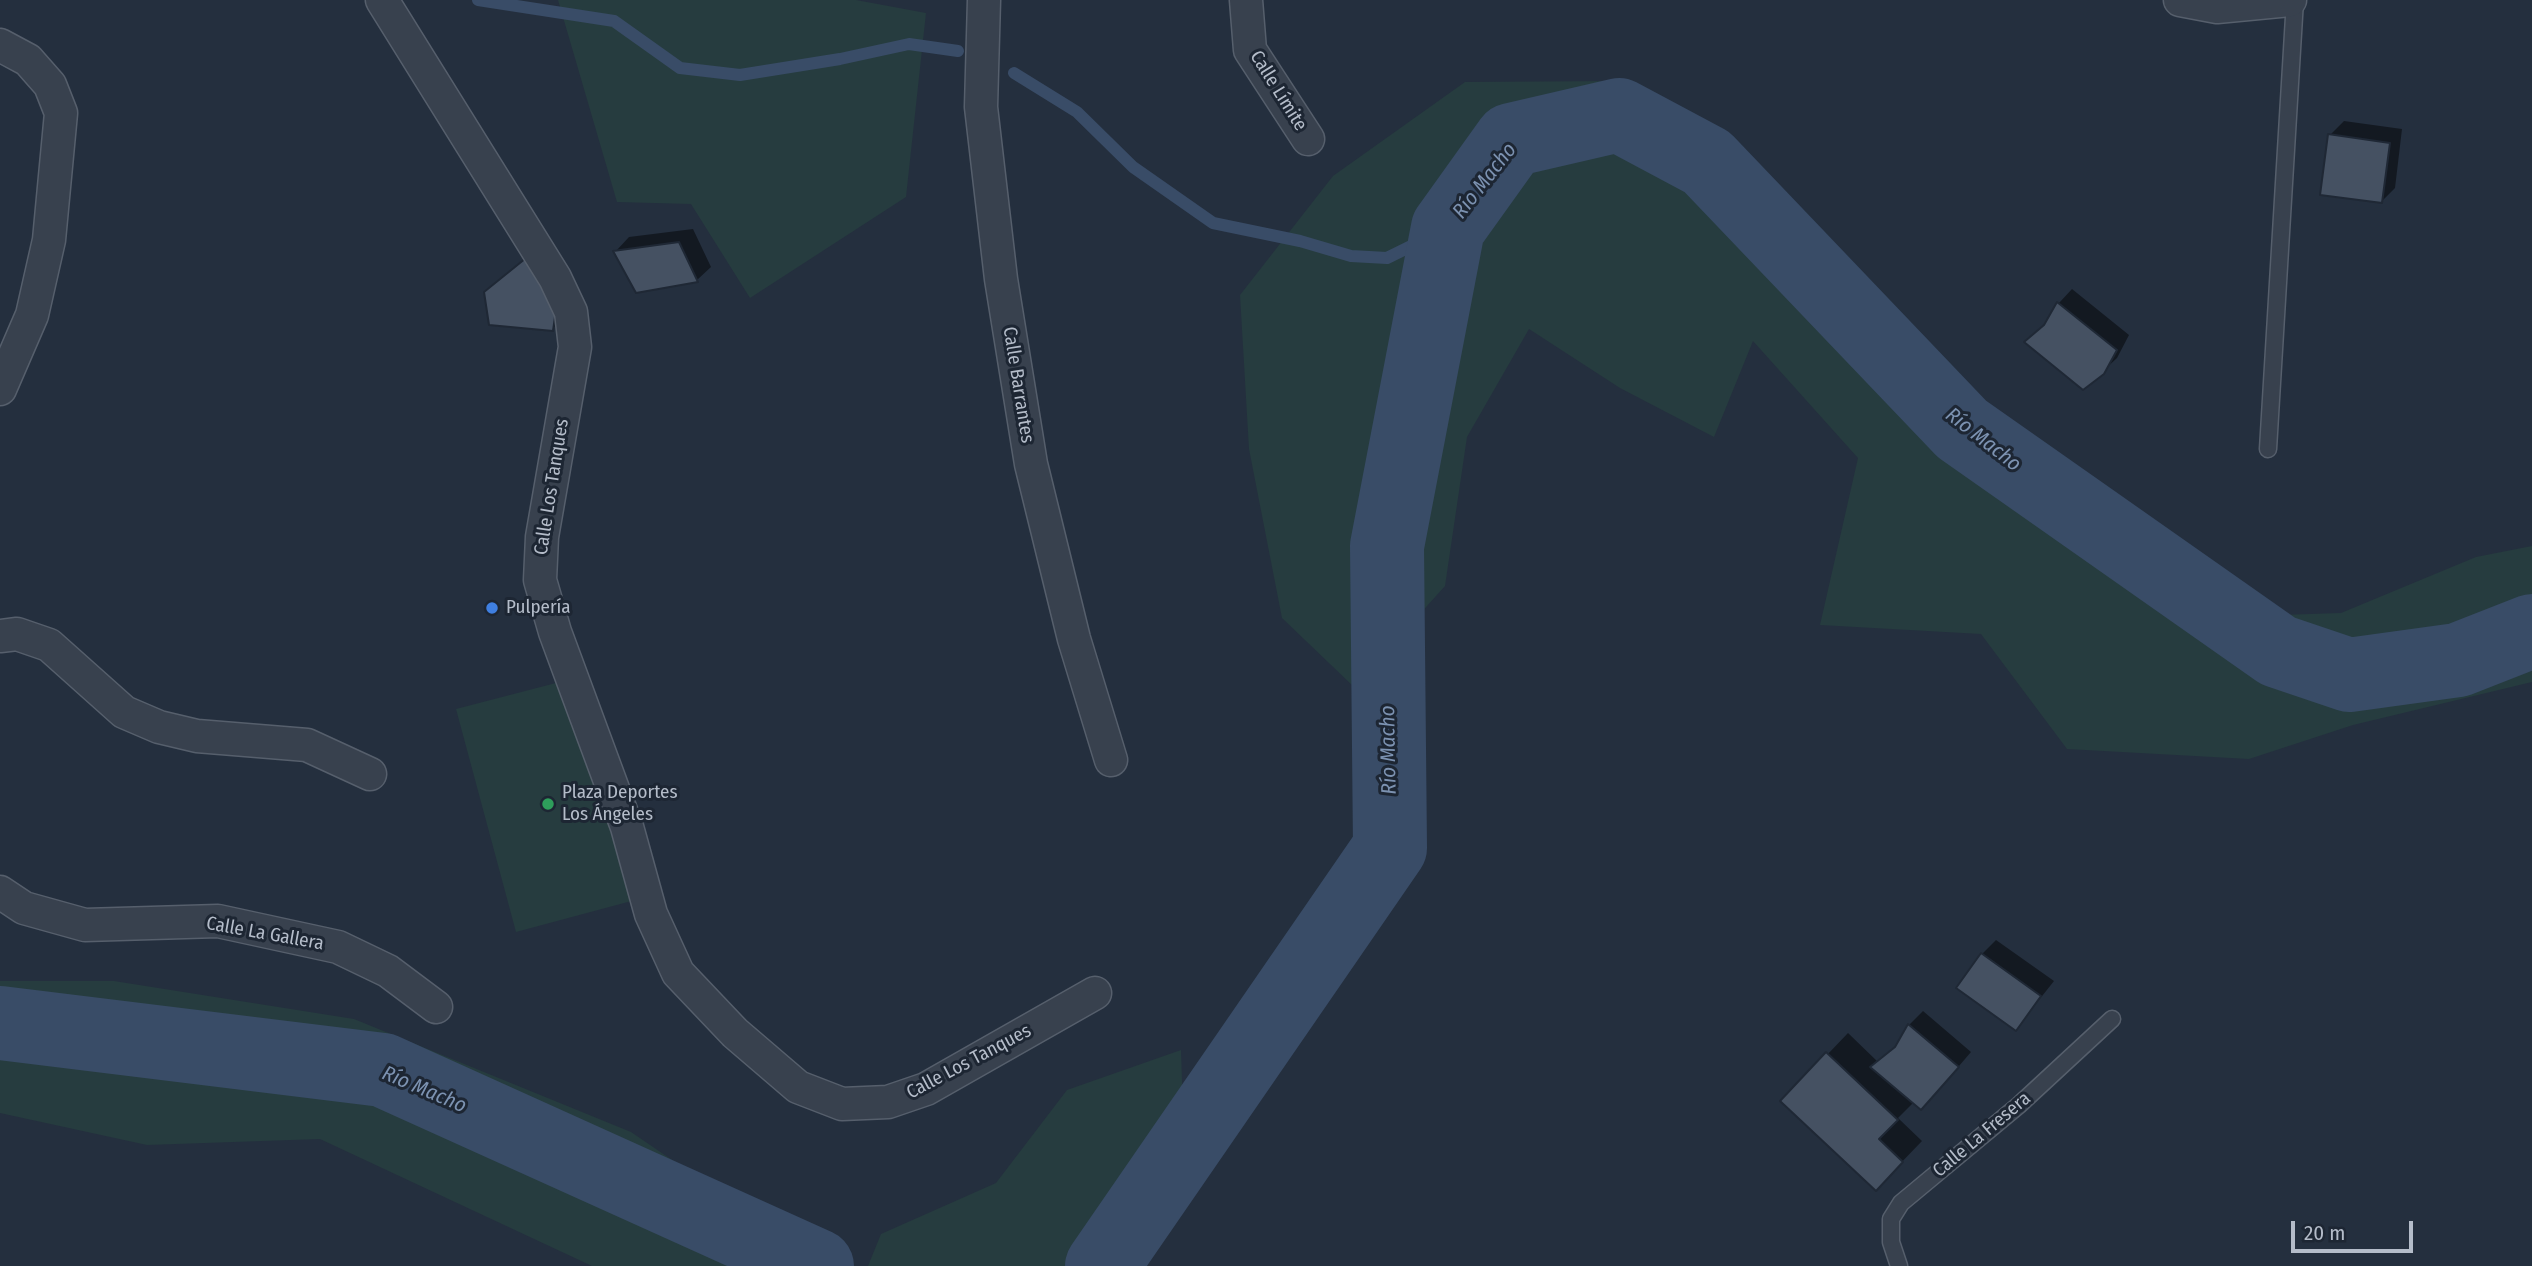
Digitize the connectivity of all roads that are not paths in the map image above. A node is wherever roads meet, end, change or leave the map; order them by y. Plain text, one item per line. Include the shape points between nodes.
1 (382, 0) edge
2 (984, 0) edge
3 (1246, 0) edge
4 (2180, 0) edge
5 (2290, 0) edge
6 (2295, 0) edge
7 (0, 45) edge
8 (1308, 139) dead end
9 (0, 389) edge
10 (2268, 449) dead end
11 (0, 635) edge
12 (1111, 760) dead end
13 (370, 774) dead end
14 (0, 892) edge
15 (1095, 993) dead end
16 (436, 1007) dead end
17 (2112, 1019) dead end
18 (1899, 1266) edge

1 - 15 street, Calle Los Tanques via 555,278 571,312 575,348 542,537 540,580 628,827 651,914 678,973 735,1033 798,1087 842,1104 888,1102 926,1089
2 - 12 street, Calle Barrantes via 981,107 1001,279 1031,464 1074,639
3 - 8 street, Calle Límite via 1250,50
4 - 5 street via 2217,7
6 - 10 lane
7 - 9 street via 28,60 50,85 61,113 49,240 32,315
11 - 13 street via 17,634 49,645 124,712 159,727 197,736 307,745
14 - 16 street, Calle La Gallera via 24,908 85,925 218,921 338,947 388,971
17 - 18 lane, Calle La Fresera via 2019,1105 1901,1203 1891,1219 1891,1242

